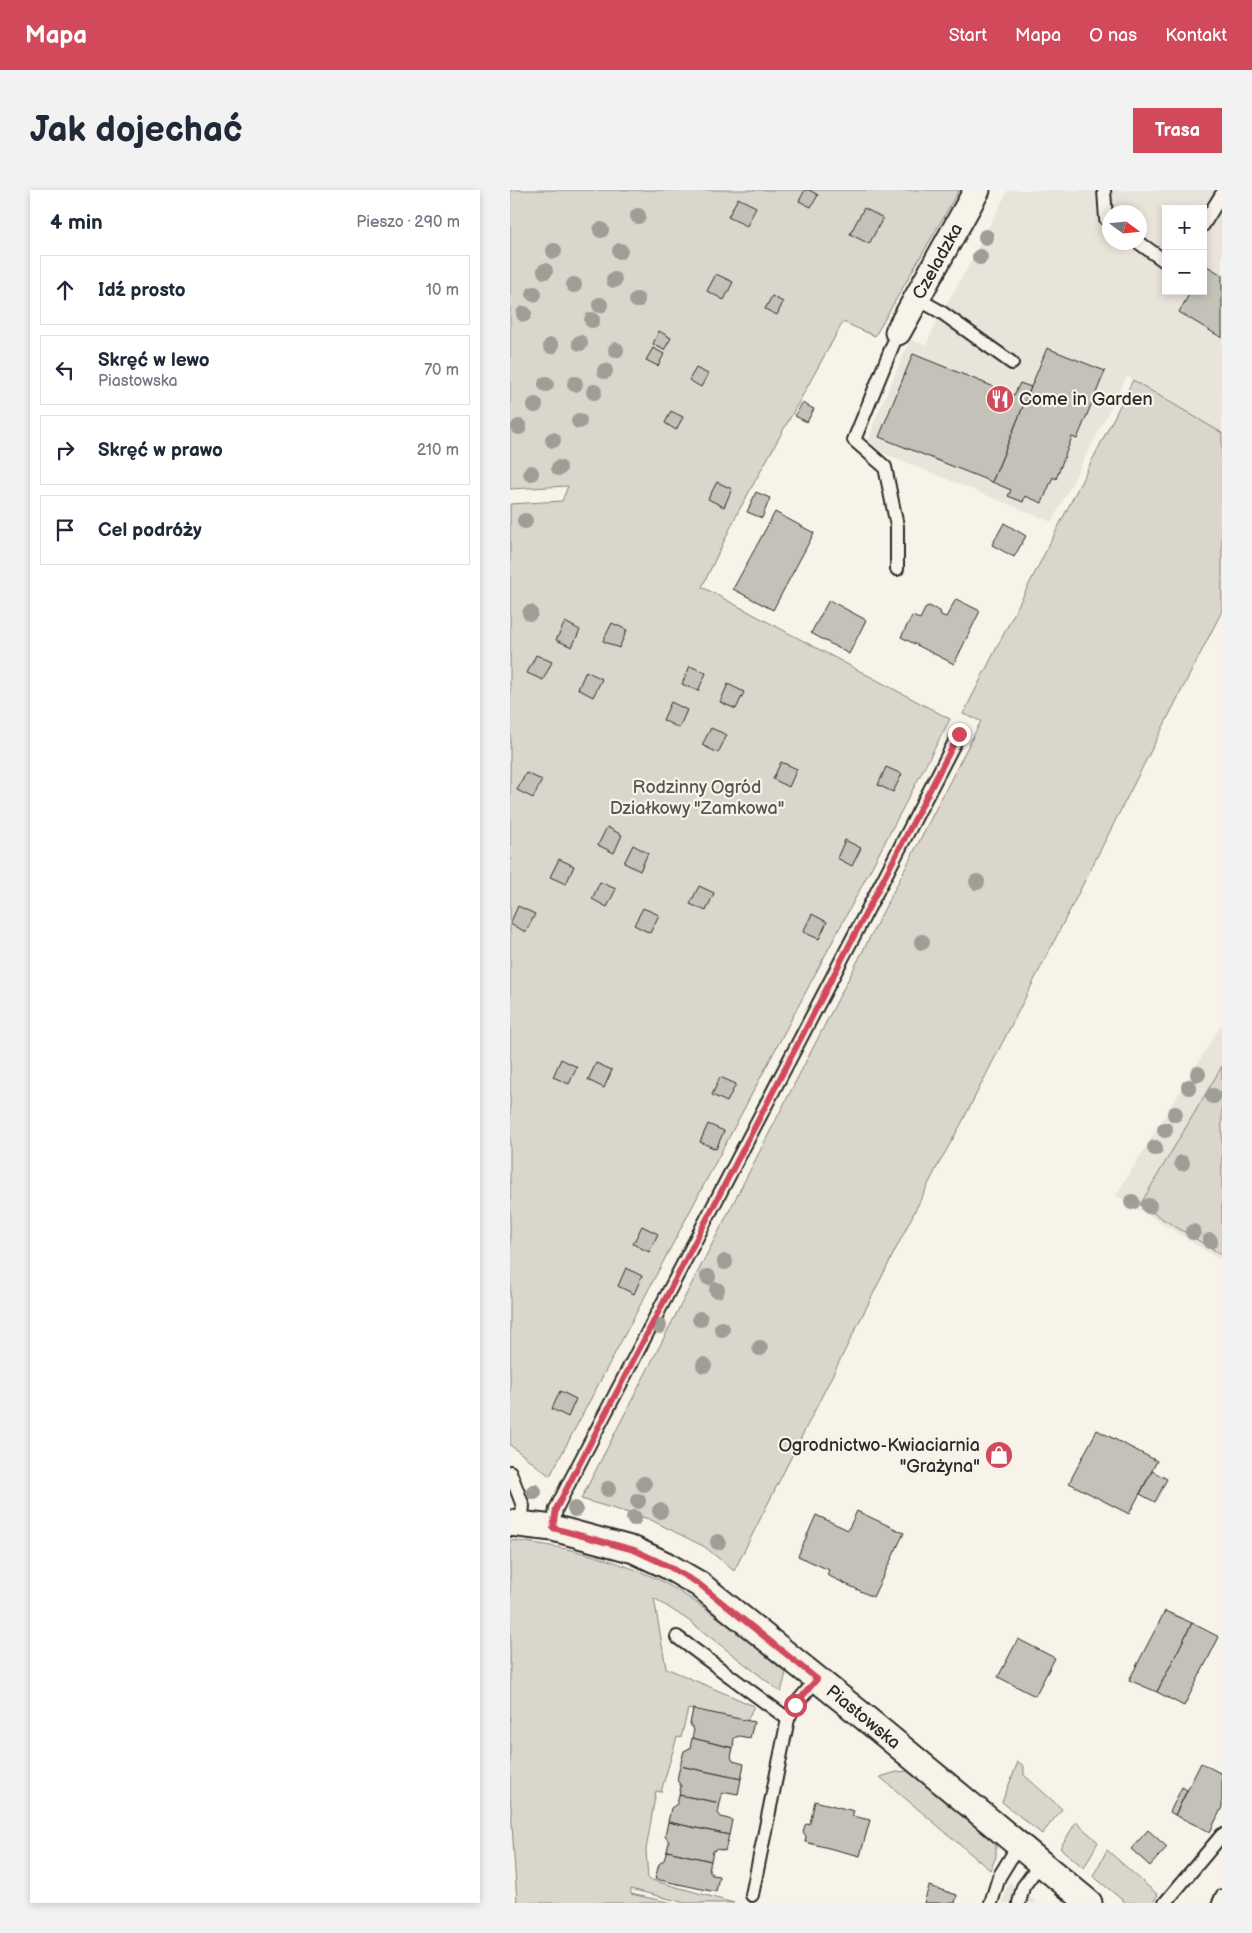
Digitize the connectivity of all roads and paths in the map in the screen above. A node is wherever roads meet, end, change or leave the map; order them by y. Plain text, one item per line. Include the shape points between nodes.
1 (977, 190) edge
2 (1104, 190) edge
3 (1222, 194) edge
4 (1105, 205) edge
5 (1207, 218) edge
6 (1147, 248) edge
7 (1162, 259) edge
8 (918, 299) junction
9 (898, 332) joint
10 (1012, 363) dead end
11 (897, 569) dead end
12 (959, 734) dead end
13 (510, 1472) edge
14 (516, 1523) edge
15 (553, 1528) junction
16 (677, 1637) dead end
17 (817, 1679) junction
18 (788, 1719) junction
19 (1222, 1835) edge
20 (1018, 1846) junction
21 (1040, 1864) junction
22 (752, 1895) dead end
23 (1222, 1896) edge
24 (991, 1903) edge
25 (1019, 1903) edge
26 (1089, 1903) edge
27 (1165, 1903) edge
28 (1219, 1903) edge

1 - 8 street, Czeladzka
2 - 4 lane
3 - 5 lane
6 - 7 lane
8 - 9 street, Czeladzka
8 - 10 lane
9 - 11 lane via 854,440 885,467 897,526
12 - 15 lane via 568,1485 556,1509
13 - 14 lane via 523,1506
14 - 15 street, Piastowska
15 - 17 street, Piastowska via 634,1550 682,1574 699,1584
16 - 18 lane
17 - 18 lane via 795,1705
17 - 20 street, Piastowska
18 - 22 lane
19 - 27 lane
20 - 21 street, Piastowska
20 - 24 lane via 999,1877
21 - 25 lane via 1023,1886
21 - 26 street, Piastowska
23 - 28 lane

